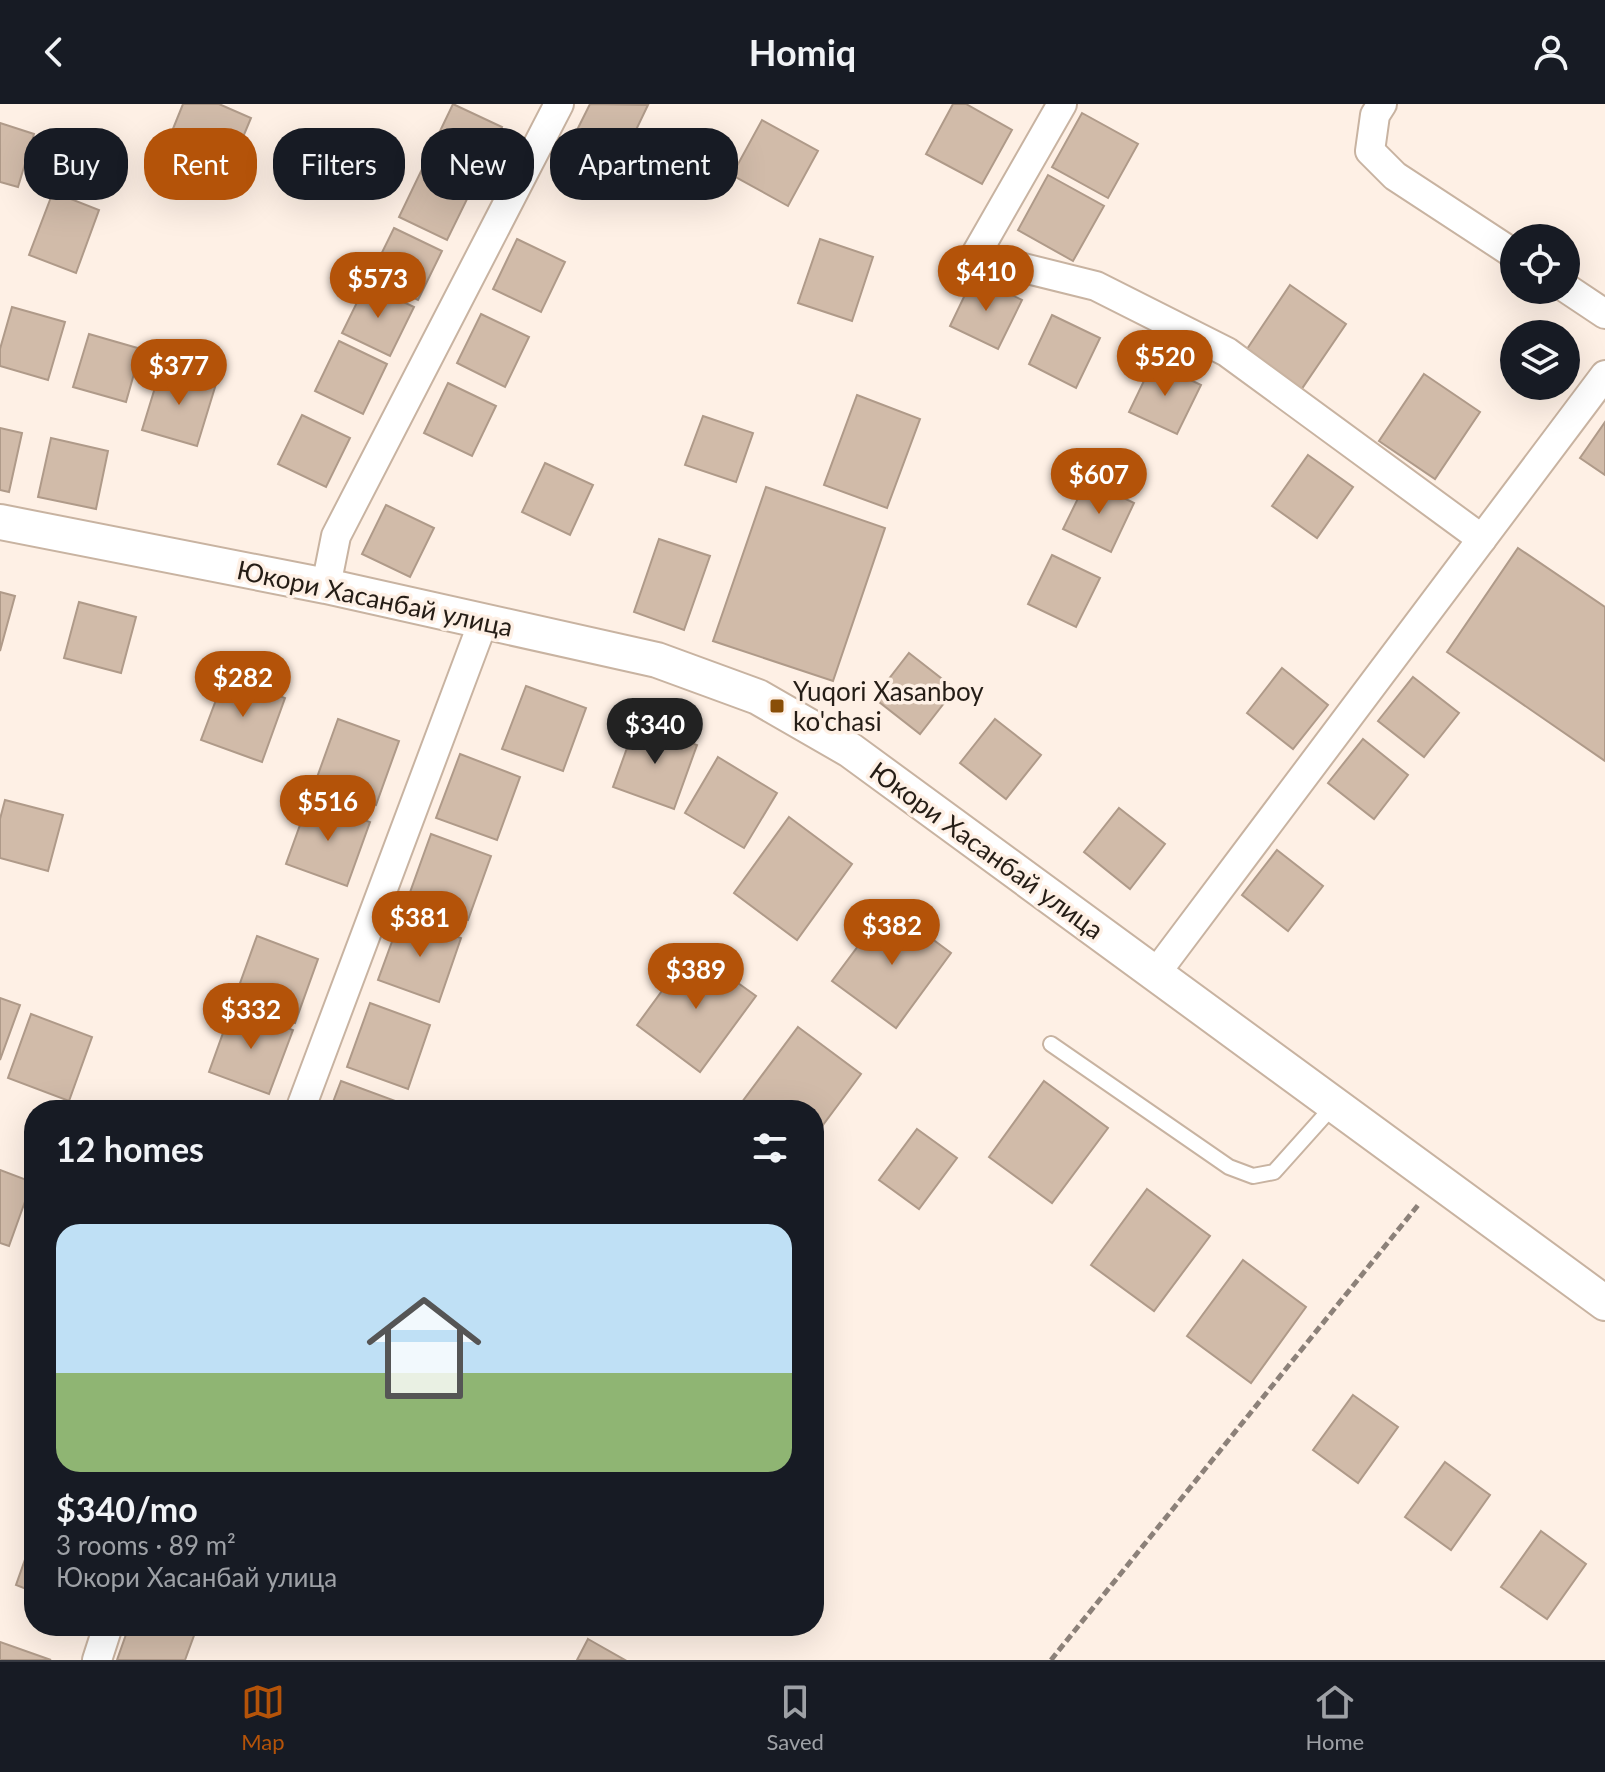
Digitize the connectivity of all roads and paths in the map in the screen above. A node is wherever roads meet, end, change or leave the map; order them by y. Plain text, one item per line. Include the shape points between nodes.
1 (559, 104) edge
2 (1062, 104) edge
3 (1382, 104) edge
4 (1500, 245) edge
5 (1580, 297) edge
6 (1605, 314) edge
7 (1605, 375) edge
8 (0, 522) edge
9 (1482, 539) junction
10 (326, 586) junction
11 (483, 622) junction
12 (1156, 973) junction
13 (1051, 1044) dead end
14 (304, 1100) edge
15 (1334, 1105) junction
16 (1437, 1182) junction
17 (1605, 1303) edge
18 (105, 1636) edge
19 (97, 1660) edge
20 (1051, 1660) edge

1 - 10 street via 336,536
2 - 9 street via 975,256 1096,286 1227,352
3 - 4 street via 1375,115 1370,151 1395,176
5 - 6 street
7 - 9 street
8 - 10 street, Юкори Хасанбай улица
9 - 12 street
10 - 11 street, Юкори Хасанбай улица
11 - 12 street, Юкори Хасанбай улица via 657,660 768,702 850,750
11 - 14 street
12 - 15 street, Юкори Хасанбай улица
13 - 15 lane via 1229,1167 1253,1176 1274,1172
15 - 16 street, Юкори Хасанбай улица
16 - 17 street, Юкори Хасанбай улица
16 - 20 path
18 - 19 street

